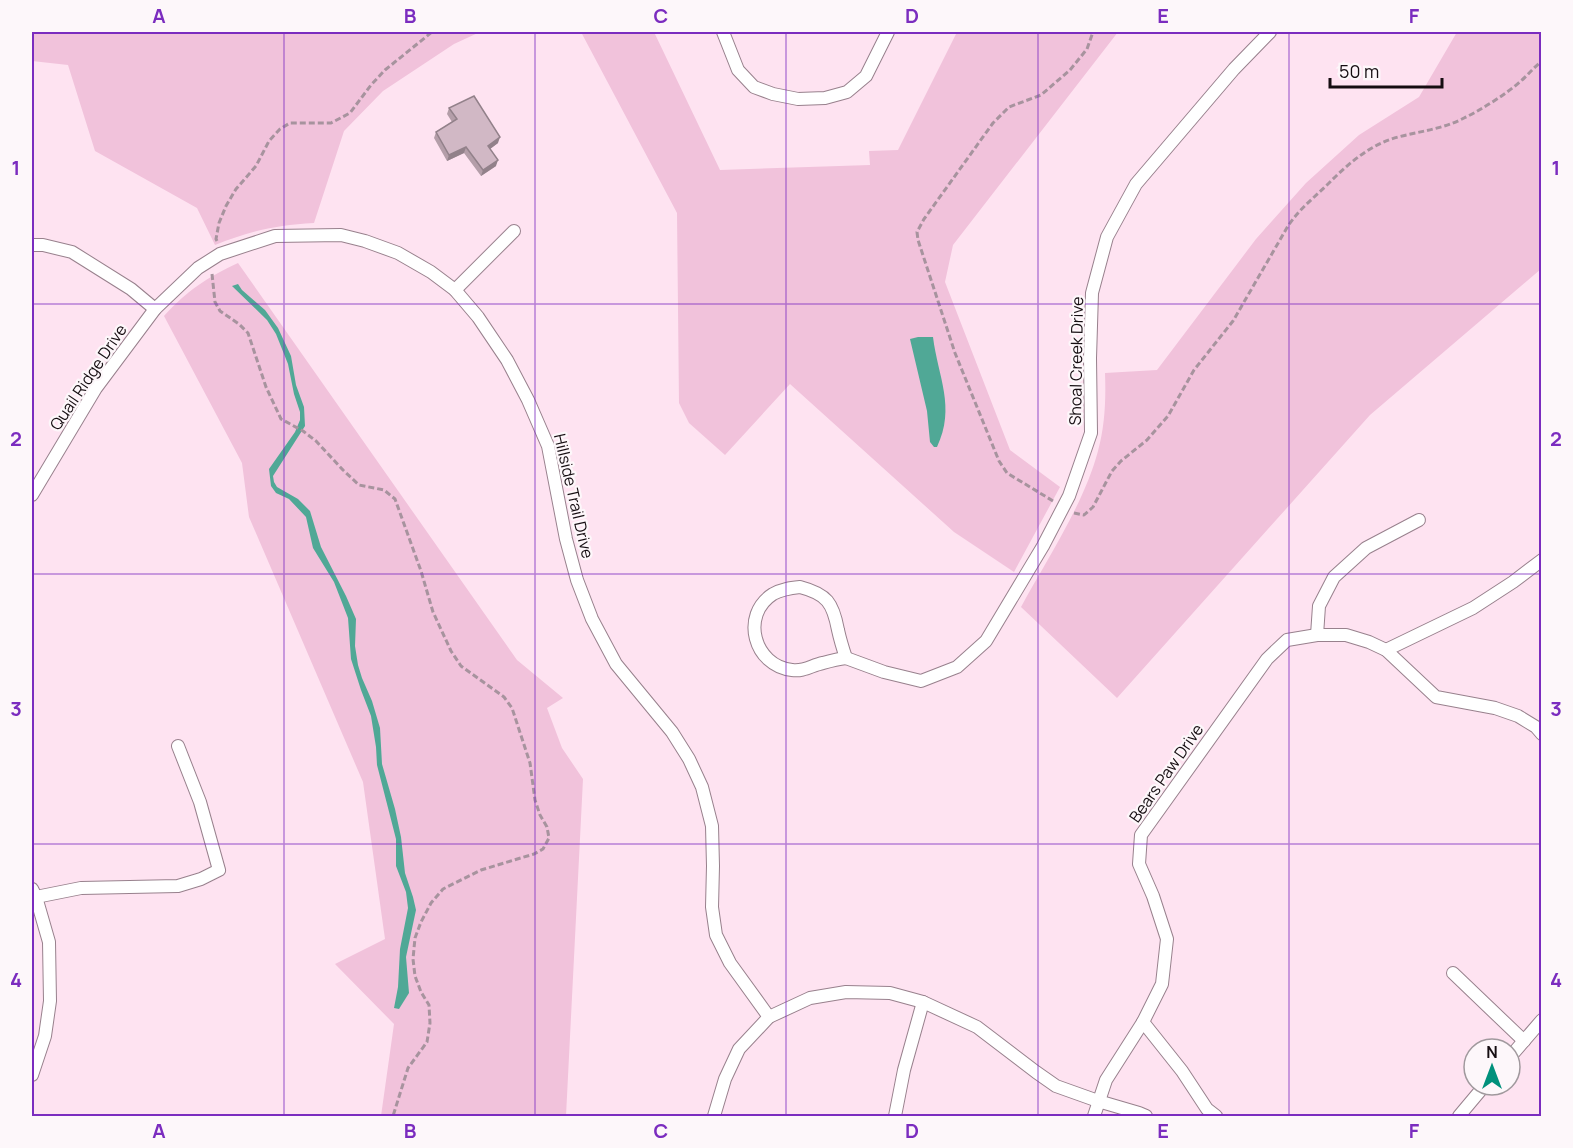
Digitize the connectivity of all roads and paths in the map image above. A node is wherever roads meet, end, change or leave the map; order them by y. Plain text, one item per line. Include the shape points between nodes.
1 (432, 32) edge
2 (723, 32) edge
3 (888, 32) edge
4 (1093, 32) edge
5 (1270, 32) edge
6 (1542, 61) edge
7 (514, 231) dead end
8 (32, 245) edge
9 (215, 257) junction
10 (455, 290) junction
11 (155, 309) junction
12 (32, 495) edge
13 (1063, 507) junction
14 (1419, 520) dead end
15 (1542, 560) edge
16 (1317, 635) junction
17 (1386, 650) junction
18 (846, 658) junction
19 (1542, 734) edge
20 (178, 746) dead end
21 (34, 893) edge
22 (1453, 973) dead end
23 (923, 1002) junction
24 (769, 1017) junction
25 (1542, 1020) edge
26 (1143, 1022) junction
27 (1524, 1041) junction
28 (1522, 1043) edge
29 (32, 1075) edge
30 (1475, 1097) edge
31 (1098, 1101) junction
32 (393, 1116) edge
33 (714, 1116) edge
34 (895, 1116) edge
35 (1094, 1116) edge
36 (1146, 1116) edge
37 (1216, 1116) edge
38 (1459, 1116) edge

1 - 9 path via 385,70 350,113 331,123 290,123 280,129 226,206 219,223
2 - 3 street via 738,69 754,87 798,99 848,92 866,76
4 - 13 path via 1087,49 1070,69 1041,95 1009,107 993,123 917,232 955,353 999,461 1007,473
5 - 13 street, Shoal Creek Drive via 1136,184 1107,237 1092,293 1091,433
6 - 13 path via 1509,91 1467,117 1377,145 1311,198 1288,226 1233,321 1194,370 1168,416 1112,471 1093,507 1084,515
7 - 10 street
8 - 11 street via 72,252
9 - 10 street, Hillside Trail Drive via 275,236 341,235 398,254
9 - 11 street, Hillside Trail Drive
9 - 32 path via 215,302 220,311 248,333 281,419 305,432 359,485 384,490 395,499 433,612 451,651 461,666 513,708 530,763 535,800 547,827 549,838 543,849 443,888 431,903 415,938 413,959 415,976 429,1005 427,1042 408,1068
10 - 24 street, Hillside Trail Drive via 507,360 548,446 566,539 592,619 616,664 672,732 702,787 712,826 716,934 730,963
11 - 12 street, Quail Ridge Drive via 96,388
13 - 18 street, Shoal Creek Drive via 986,641 957,667 921,681
14 - 16 street via 1366,548 1334,578 1319,606
15 - 17 street via 1473,608
16 - 17 street, Bears Paw Drive via 1346,635
16 - 26 street, Bears Paw Drive via 1287,640 1267,659 1141,835 1139,864 1167,939 1162,984
17 - 19 street via 1436,697 1496,708 1518,716
18 - 18 street via 832,607 814,591 800,587 785,589 762,605 754,633 758,647 779,667 807,669
20 - 21 street via 200,802 219,870 177,886
21 - 29 street via 49,942 50,1001 45,1036
22 - 27 street
23 - 24 street via 890,993 846,992 810,998
23 - 31 street via 977,1027 1056,1086
23 - 34 street
24 - 33 street via 739,1049
25 - 27 street
26 - 31 street, Bears Paw Drive via 1106,1080
26 - 37 street
27 - 28 street
30 - 38 street
31 - 35 street, Bears Paw Drive
31 - 36 street

